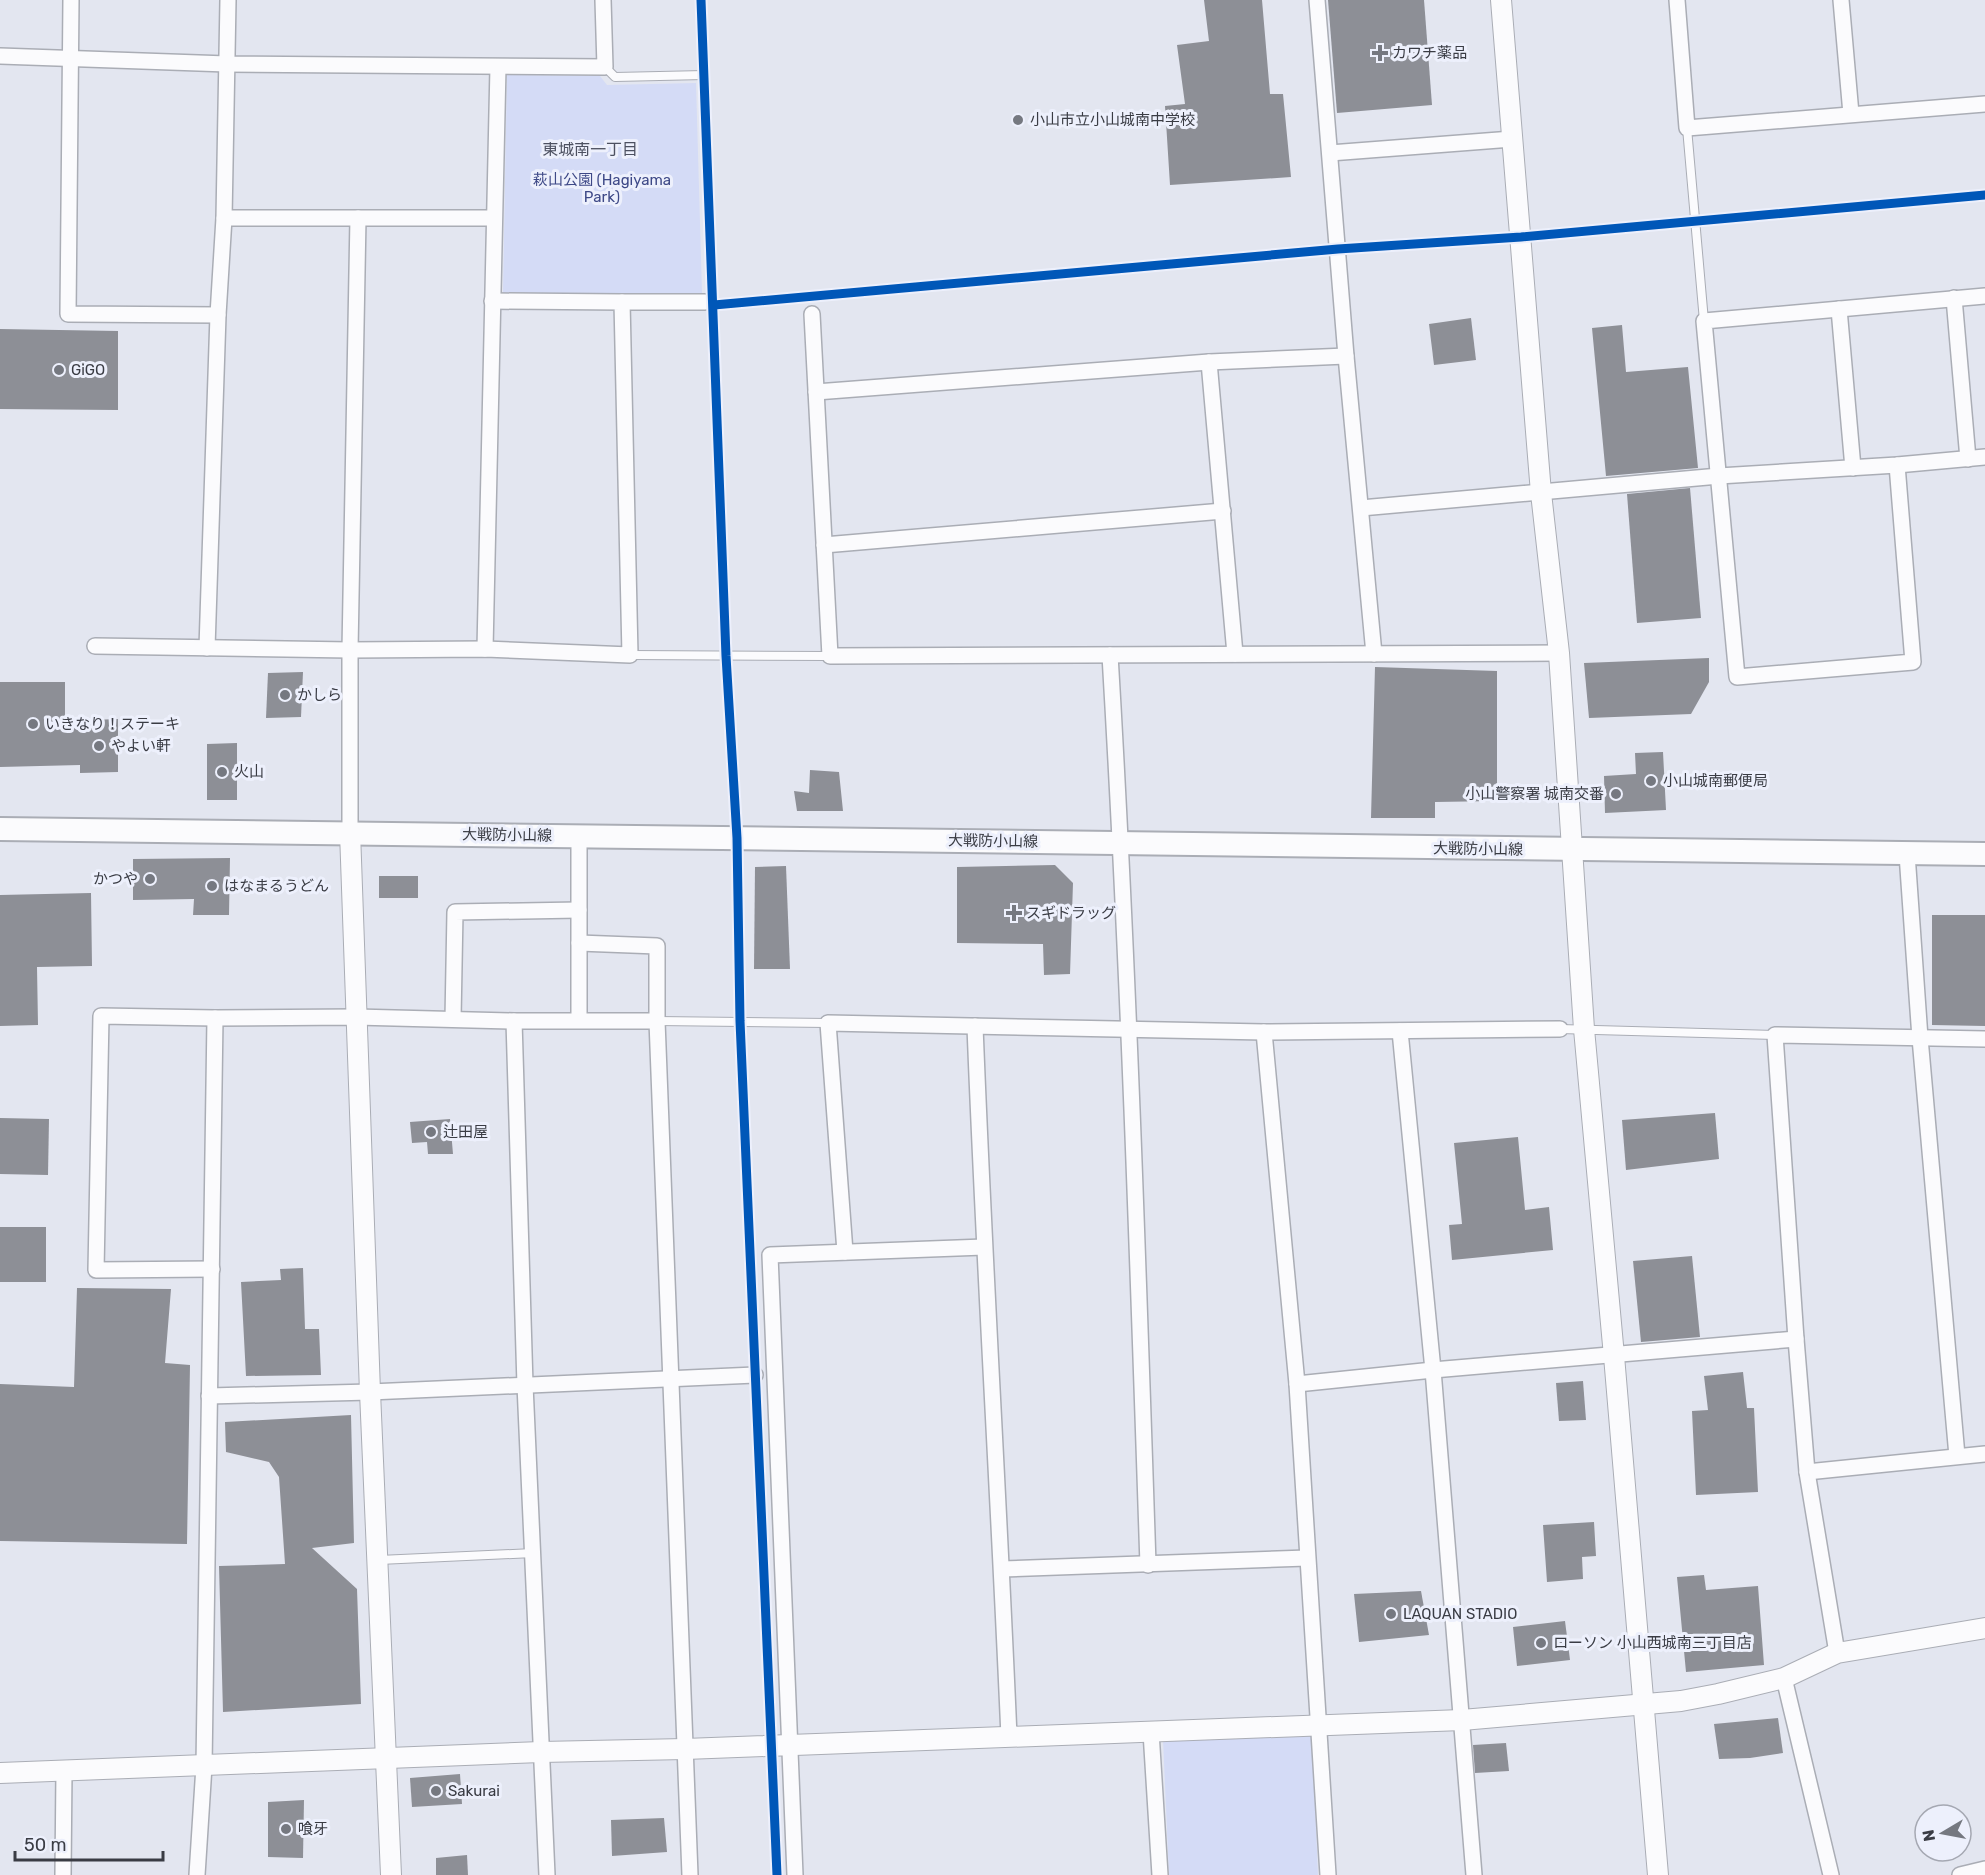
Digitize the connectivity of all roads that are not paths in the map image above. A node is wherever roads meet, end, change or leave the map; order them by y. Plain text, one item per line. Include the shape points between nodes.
1 (71, 0) edge
2 (228, 0) edge
3 (603, 0) edge
4 (1317, 0) edge
5 (1501, 0) edge
6 (1677, 0) edge
7 (1841, 0) edge
8 (0, 56) edge
9 (70, 58) junction
10 (227, 64) junction
11 (498, 67) junction
12 (605, 67) junction
13 (704, 75) dead end
14 (1985, 104) edge
15 (1851, 114) junction
16 (1687, 128) junction
17 (1512, 139) junction
18 (1330, 153) junction
19 (358, 218) junction
20 (494, 218) junction
21 (224, 219) junction
22 (1985, 296) edge
23 (1954, 298) junction
24 (492, 301) junction
25 (622, 302) junction
26 (705, 302) dead end
27 (1839, 309) junction
28 (812, 314) dead end
29 (218, 315) junction
30 (1704, 321) junction
31 (1346, 356) junction
32 (1209, 362) junction
33 (816, 392) junction
34 (1985, 458) edge
35 (1968, 459) junction
36 (1897, 465) junction
37 (1853, 468) junction
38 (1719, 477) junction
39 (1540, 493) junction
40 (1361, 508) junction
41 (1222, 511) junction
42 (824, 545) junction
43 (95, 646) dead end
44 (207, 648) junction
45 (350, 650) junction
46 (485, 650) junction
47 (1559, 653) junction
48 (1235, 654) junction
49 (1374, 654) junction
50 (1110, 655) junction
51 (630, 656) junction
52 (830, 656) junction
53 (0, 829) edge
54 (350, 832) junction
55 (579, 836) junction
56 (1121, 843) junction
57 (1571, 850) junction
58 (1907, 854) junction
59 (1985, 854) edge
60 (579, 910) junction
61 (579, 943) junction
62 (356, 1017) junction
63 (215, 1018) junction
64 (453, 1019) junction
65 (579, 1020) junction
66 (514, 1021) junction
67 (657, 1022) junction
68 (828, 1023) junction
69 (975, 1026) junction
70 (1560, 1029) joint
71 (1584, 1029) junction
72 (1127, 1030) junction
73 (1400, 1031) junction
74 (1264, 1032) junction
75 (1775, 1035) junction
76 (1920, 1038) junction
77 (1985, 1039) edge
78 (984, 1247) junction
79 (845, 1252) junction
80 (212, 1269) junction
81 (1796, 1339) junction
82 (1614, 1356) junction
83 (1433, 1370) junction
84 (755, 1375) dead end
85 (671, 1379) junction
86 (1297, 1384) junction
87 (525, 1385) junction
88 (370, 1392) junction
89 (209, 1396) junction
90 (1985, 1454) edge
91 (1957, 1456) junction
92 (1807, 1472) junction
93 (533, 1554) junction
94 (1307, 1558) junction
95 (378, 1560) junction
96 (1148, 1565) junction
97 (1002, 1569) junction
98 (1985, 1628) edge
99 (1837, 1653) junction
100 (1784, 1678) junction
101 (1643, 1705) junction
102 (1462, 1720) junction
103 (1318, 1725) junction
104 (1151, 1732) junction
105 (1009, 1737) junction
106 (790, 1744) junction
107 (685, 1749) junction
108 (541, 1752) junction
109 (386, 1758) junction
110 (204, 1766) junction
111 (64, 1770) junction
112 (0, 1773) edge
113 (1985, 1869) edge
114 (63, 1875) edge
115 (197, 1875) edge
116 (391, 1875) edge
117 (547, 1875) edge
118 (690, 1875) edge
119 (795, 1875) edge
120 (1160, 1875) edge
121 (1328, 1875) edge
122 (1474, 1875) edge
123 (1658, 1875) edge
124 (1831, 1875) edge
125 (1960, 1875) edge

1 - 9 street
2 - 10 street
3 - 12 street
4 - 18 street
5 - 17 street
6 - 16 street
7 - 15 street
8 - 9 street
9 - 10 street
9 - 29 street via 68,314
10 - 11 street
10 - 21 street
11 - 12 street
11 - 20 street
12 - 13 lane via 615,77
14 - 15 street
15 - 16 street
16 - 30 lane
17 - 18 street
17 - 39 street
18 - 31 street
19 - 20 street
19 - 21 street
19 - 45 street
20 - 24 street
21 - 29 street
22 - 23 street
23 - 27 street
23 - 35 street
24 - 25 street
24 - 46 street
25 - 26 street
25 - 51 street
27 - 30 street
27 - 37 street
28 - 33 street
29 - 44 street
30 - 38 street
31 - 32 street
31 - 40 street
32 - 33 street
32 - 41 street
33 - 42 street
34 - 35 street
35 - 36 street
36 - 37 street
36 - 38 street via 1913,662 1737,677
37 - 38 street
38 - 39 street
39 - 40 street
39 - 47 street
40 - 49 street
41 - 42 street
41 - 48 street
42 - 52 street
43 - 44 street
44 - 45 street
45 - 46 street
45 - 54 street
46 - 51 street
47 - 49 street
47 - 57 street
48 - 49 street
48 - 50 street
50 - 52 street
50 - 56 street
51 - 52 lane
53 - 54 main road, 大戦防小山線
54 - 55 main road, 大戦防小山線
54 - 62 street
55 - 56 main road, 大戦防小山線
55 - 60 street
56 - 57 main road, 大戦防小山線
56 - 72 street
57 - 58 main road, 大戦防小山線
57 - 71 street
58 - 59 main road, 大戦防小山線
58 - 76 street
60 - 61 street
60 - 64 street via 454,912
61 - 65 street
61 - 67 street via 657,946
62 - 63 street
62 - 64 street
62 - 88 street
63 - 80 street
63 - 80 street via 101,1016 96,1270
64 - 66 street
65 - 66 street
65 - 67 street
66 - 87 street
67 - 68 lane
67 - 85 street
68 - 69 street
68 - 79 street
69 - 72 street
69 - 78 street
70 - 71 lane
70 - 73 street
71 - 75 lane
71 - 82 street
72 - 74 street
72 - 96 street
73 - 74 street
73 - 83 street
74 - 86 street
75 - 76 street
75 - 81 street
76 - 77 street
76 - 91 street
78 - 79 street
78 - 97 street
79 - 106 street via 770,1255
80 - 89 street
81 - 82 street
81 - 92 street
82 - 83 street
82 - 101 street
83 - 86 street
83 - 102 street
84 - 85 street
85 - 87 street
85 - 107 street
86 - 94 street
87 - 88 street
87 - 93 street
88 - 89 street
88 - 95 street
89 - 110 street
90 - 91 street
91 - 92 street
92 - 99 street
93 - 95 lane
93 - 108 street
94 - 96 street
94 - 103 street
95 - 109 street
96 - 97 street
97 - 105 street
98 - 99 street
99 - 100 street
100 - 101 street via 1718,1694
100 - 124 street
101 - 102 street
101 - 123 street
102 - 103 street
102 - 122 street
103 - 104 street
103 - 121 street
104 - 105 street
104 - 120 street
105 - 106 street
106 - 107 street
106 - 119 street
107 - 108 street
107 - 118 street
108 - 109 street
108 - 117 street
109 - 110 street
109 - 116 street
110 - 111 street
110 - 115 street
111 - 112 street
111 - 114 street
113 - 125 street

